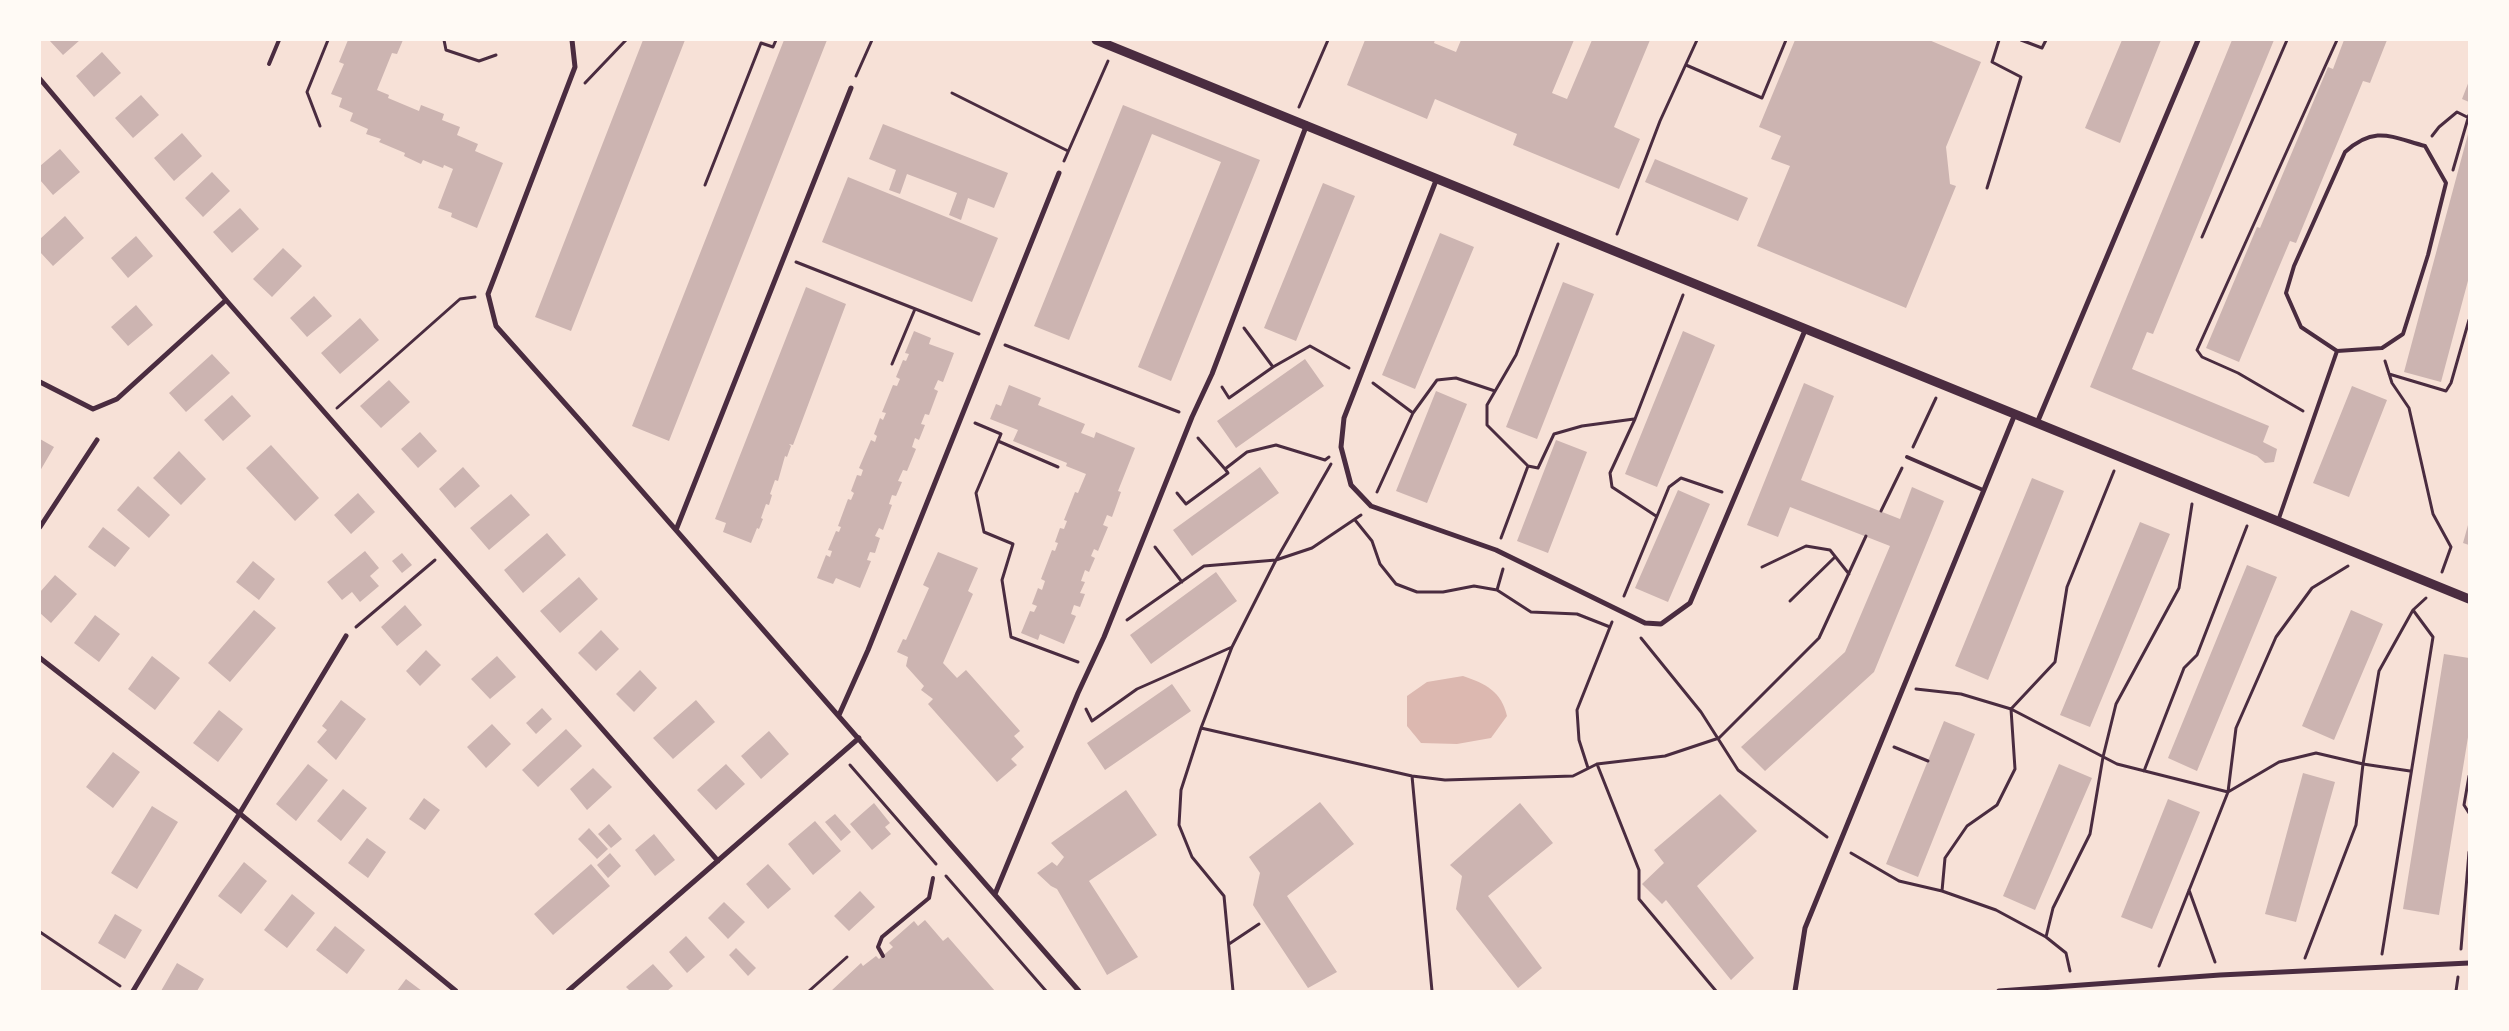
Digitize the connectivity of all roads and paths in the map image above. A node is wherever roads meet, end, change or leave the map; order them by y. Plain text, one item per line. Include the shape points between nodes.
1 (279, 40) edge
2 (328, 40) edge
3 (444, 40) edge
4 (572, 40) edge
5 (626, 40) edge
6 (776, 40) edge
7 (872, 40) edge
8 (1096, 40) edge
9 (1328, 40) edge
10 (1697, 40) edge
11 (1786, 40) edge
12 (1999, 40) edge
13 (2021, 40) edge
14 (2046, 40) edge
15 (2198, 40) edge
16 (2287, 40) edge
17 (2337, 40) edge
18 (1114, 47) junction
19 (496, 55) dead end
20 (269, 64) dead end
21 (1686, 65) junction
22 (40, 79) edge
23 (585, 84) dead end
24 (851, 88) joint
25 (952, 93) dead end
26 (2468, 116) edge
27 (1294, 119) junction
28 (1307, 124) junction
29 (320, 126) dead end
30 (2425, 146) junction
31 (1068, 151) junction
32 (1059, 172) joint
33 (1437, 177) junction
34 (2446, 183) junction
35 (706, 185) dead end
36 (1987, 188) dead end
37 (1563, 229) junction
38 (2202, 237) dead end
39 (1611, 249) junction
40 (784, 257) junction
41 (1689, 280) junction
42 (488, 294) junction
43 (226, 300) junction
44 (915, 309) junction
45 (2469, 320) edge
46 (1806, 328) junction
47 (992, 340) junction
48 (2382, 348) junction
49 (2338, 351) junction
50 (892, 364) dead end
51 (1273, 367) dead end
52 (2389, 373) junction
53 (1212, 374) junction
54 (40, 382) edge
55 (1495, 391) junction
56 (1413, 413) dead end
57 (2015, 414) junction
58 (329, 416) junction
59 (961, 417) junction
60 (1192, 417) junction
61 (2314, 418) junction
62 (1635, 419) junction
63 (2037, 423) junction
64 (1189, 427) junction
65 (97, 440) dead end
66 (998, 442) junction
67 (1341, 447) junction
68 (2120, 456) junction
69 (1907, 457) dead end
70 (1528, 466) junction
71 (1058, 467) dead end
72 (1225, 470) junction
73 (1167, 480) junction
74 (2194, 487) junction
75 (1983, 490) junction
76 (1371, 506) junction
77 (2253, 511) junction
78 (1656, 516) dead end
79 (1355, 520) junction
80 (2278, 521) junction
81 (40, 527) edge
82 (676, 530) junction
83 (1146, 535) junction
84 (1866, 536) dead end
85 (1496, 550) junction
86 (445, 551) junction
87 (1507, 556) junction
88 (2363, 556) junction
89 (1835, 557) junction
90 (1276, 560) junction
91 (1762, 567) dead end
92 (1849, 574) junction
93 (1182, 582) junction
94 (2437, 586) junction
95 (1497, 590) junction
96 (2469, 599) edge
97 (1790, 601) dead end
98 (2413, 610) junction
99 (1610, 627) dead end
100 (346, 636) joint
101 (1104, 637) junction
102 (1640, 637) dead end
103 (1232, 647) junction
104 (40, 658) edge
105 (1090, 667) junction
106 (1903, 688) junction
107 (1078, 693) junction
108 (2011, 708) junction
109 (839, 715) junction
110 (1201, 728) junction
111 (859, 738) junction
112 (1719, 738) junction
113 (1881, 742) junction
114 (2103, 757) junction
115 (1928, 761) dead end
116 (1596, 764) junction
117 (2363, 764) junction
118 (2144, 771) junction
119 (2410, 771) junction
120 (1412, 776) junction
121 (2469, 776) edge
122 (2228, 792) junction
123 (239, 813) junction
124 (2469, 813) edge
125 (1837, 845) junction
126 (2469, 852) edge
127 (718, 861) junction
128 (933, 878) dead end
129 (2189, 889) junction
130 (1942, 891) junction
131 (995, 894) junction
132 (1259, 924) dead end
133 (40, 932) edge
134 (2046, 937) junction
135 (1228, 945) junction
136 (883, 956) dead end
137 (847, 958) dead end
138 (2459, 963) junction
139 (2469, 963) edge
140 (2380, 967) junction
141 (2300, 971) junction
142 (2220, 975) junction
143 (2153, 980) junction
144 (2074, 986) junction
145 (1076, 989) edge
146 (127, 991) edge
147 (133, 991) edge
148 (456, 991) edge
149 (568, 991) edge
150 (809, 991) edge
151 (1233, 991) edge
152 (1432, 991) edge
153 (1716, 991) edge
154 (1796, 991) edge
155 (2000, 991) edge

1 - 20 lane
2 - 29 path via 307,92
3 - 19 path via 446,50 478,61
4 - 42 street via 575,67
5 - 23 path
6 - 35 path via 773,47 761,43
7 - 24 path
8 - 18 street
9 - 27 path
10 - 21 path
11 - 21 path via 1762,98
12 - 36 path via 1992,62 2021,77
13 - 14 path via 2042,48
15 - 63 street
16 - 38 path
17 - 61 path via 2197,350 2202,357 2238,373
18 - 27 street
18 - 31 path
21 - 39 path via 1660,121
22 - 43 street
24 - 40 street
25 - 31 path
26 - 30 path via 2457,112 2439,126
26 - 34 path via 2453,172
27 - 28 street
28 - 33 street
28 - 53 street
30 - 34 lane
30 - 49 lane via 2378,134 2359,140 2345,152 2294,266 2286,294 2301,327
31 - 32 path
32 - 47 street
33 - 37 street
33 - 67 street via 1344,418
34 - 48 lane via 2403,334
37 - 39 street
37 - 55 path via 1516,355
39 - 41 street
40 - 44 path
40 - 82 street
41 - 46 street
41 - 62 path
42 - 58 path via 460,299
42 - 82 street via 496,326
43 - 54 street via 117,400 94,409
43 - 58 street
44 - 47 path
44 - 50 path
45 - 52 path via 2446,391
46 - 57 street
46 - 87 street via 1690,603 1661,624 1645,623
47 - 59 street
47 - 60 path
48 - 49 lane
48 - 52 path
49 - 61 lane
51 - 53 path via 1229,398
52 - 94 path via 2409,408 2433,514 2451,547
53 - 60 street
55 - 56 path via 1456,378 1437,380
55 - 70 path via 1487,405 1487,426
57 - 63 street
57 - 75 street
58 - 86 street
59 - 66 path via 1001,434
59 - 109 street
60 - 64 street
61 - 80 lane
62 - 70 path via 1582,426 1554,434 1538,468
62 - 78 path via 1610,473 1612,486
63 - 68 street
64 - 72 path
64 - 73 street
65 - 81 street
66 - 71 path
66 - 105 path via 976,493 984,532 1014,544 1002,580 1011,637
67 - 72 path via 1325,460 1276,445 1247,452
67 - 76 street via 1351,485
67 - 90 path
68 - 74 street
68 - 108 path via 2067,587 2055,662
69 - 75 lane
70 - 85 path
72 - 73 path via 1228,473 1186,504
73 - 83 street
74 - 77 street
74 - 114 path via 2179,588 2116,704
75 - 106 street
76 - 79 path
76 - 85 street
77 - 80 street
77 - 118 path via 2197,654 2184,668
79 - 90 path via 1312,548
79 - 95 path via 1372,541 1380,564 1396,584 1417,592 1443,592 1474,586
80 - 88 street
82 - 109 street
83 - 93 path
83 - 101 street
84 - 92 path
85 - 87 street
86 - 100 path
86 - 127 street
87 - 95 path
88 - 94 street
88 - 122 path via 2312,588 2276,637 2236,728
89 - 91 path via 1830,550 1806,546
89 - 92 path
89 - 97 path
90 - 93 path via 1204,566
90 - 103 path
92 - 112 path via 1819,638
93 - 101 path
94 - 96 street
94 - 98 path
95 - 99 path via 1531,612 1577,614
98 - 117 path via 2379,671
98 - 119 path via 2433,637
100 - 123 street
101 - 105 street
102 - 112 path
103 - 107 path via 1137,689 1092,720
103 - 110 path
104 - 123 street
105 - 107 street
106 - 108 path via 1961,694
106 - 113 street
107 - 131 street
108 - 114 path
108 - 130 path via 2015,769 1997,805 1967,826 1945,858
109 - 111 street
110 - 120 path
110 - 135 path via 1181,790 1179,825 1192,857 1224,896
111 - 127 street
111 - 131 street
112 - 116 path via 1665,756
112 - 125 path via 1738,770
113 - 115 path
113 - 125 street
114 - 118 path
114 - 134 path via 2090,834 2053,908
116 - 120 path via 1573,776 1445,780
116 - 153 path via 1639,870 1639,899
117 - 119 path
117 - 122 path via 2316,753 2280,762
117 - 141 path via 2356,825
118 - 122 path
119 - 140 path
120 - 152 path
121 - 124 path via 2464,804
122 - 129 path
123 - 147 street
123 - 148 street
125 - 130 path via 1899,881
125 - 154 street via 1804,928
126 - 138 path
127 - 149 street
128 - 136 lane via 929,898 882,937 878,947
129 - 142 path
129 - 143 path
130 - 134 path via 1996,910
131 - 145 street
132 - 135 path
133 - 146 path
134 - 144 path via 2066,953
135 - 151 path
137 - 150 path
138 - 139 street
138 - 140 street
140 - 141 street
141 - 142 street
142 - 143 street
143 - 144 street
144 - 155 street

